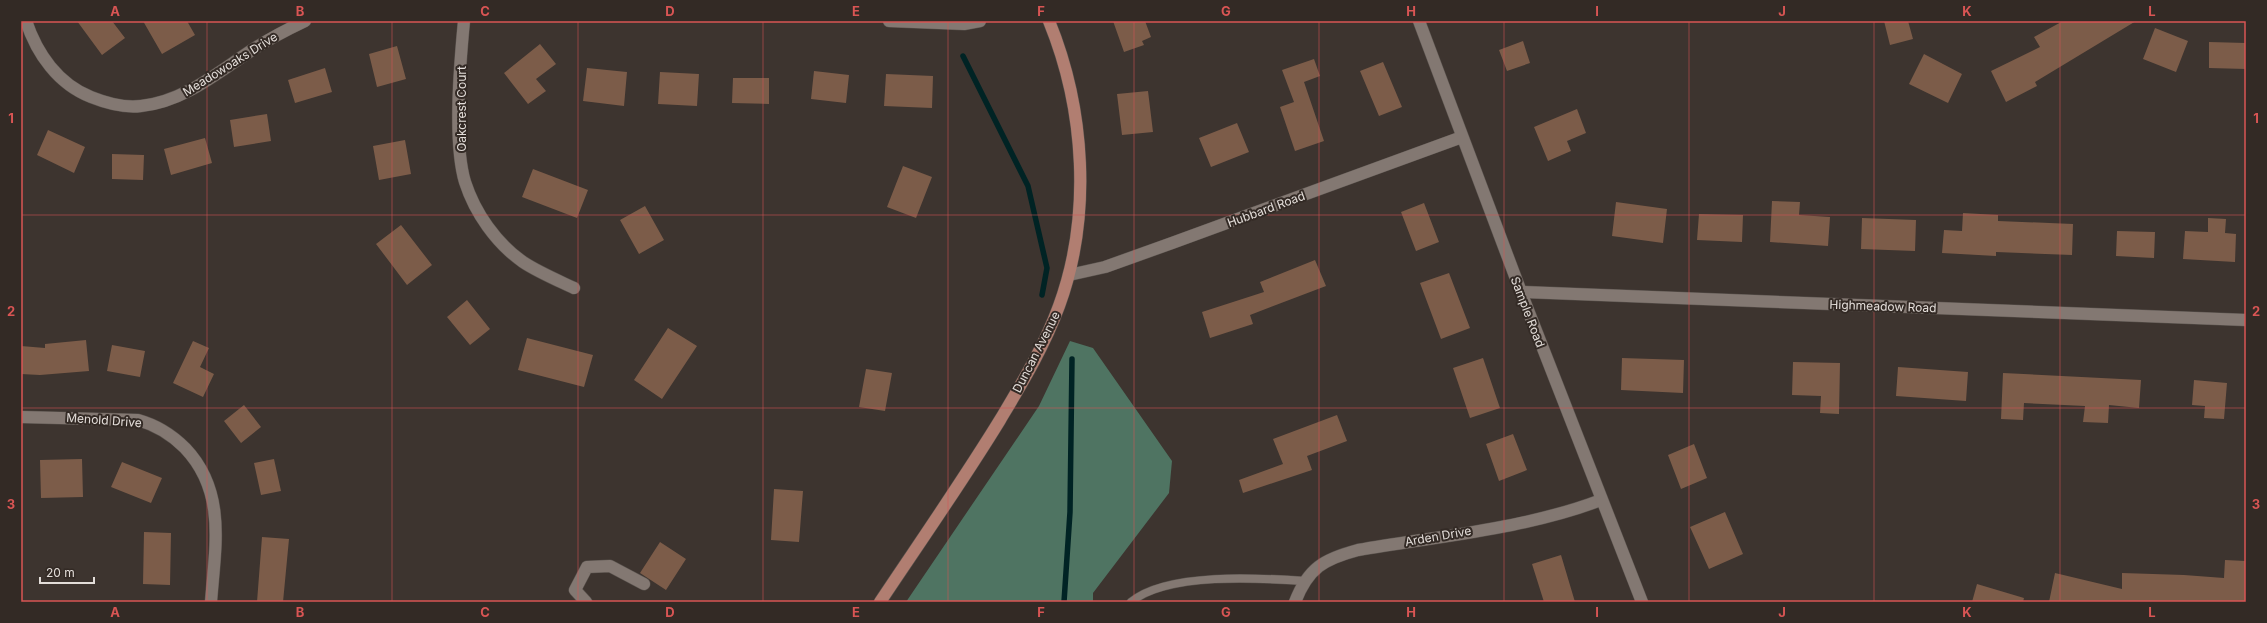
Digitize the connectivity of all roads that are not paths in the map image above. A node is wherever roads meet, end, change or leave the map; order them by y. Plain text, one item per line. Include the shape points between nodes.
1 (26, 21) edge
2 (305, 21) edge
3 (464, 21) edge
4 (889, 21) edge
5 (980, 21) edge
6 (1050, 21) edge
7 (1419, 21) edge
8 (1462, 137) junction
9 (1069, 275) junction
10 (574, 288) dead end
11 (1521, 292) junction
12 (2246, 320) edge
13 (21, 417) edge
14 (1601, 500) junction
15 (1305, 581) junction
16 (644, 584) dead end
17 (211, 602) edge
18 (586, 602) edge
19 (880, 602) edge
20 (1131, 602) edge
21 (1295, 602) edge
22 (1642, 602) edge

1 - 2 street, Meadowoaks Drive via 40,52 65,83 81,93 100,100 123,106 141,106 181,95 267,40
3 - 10 street, Oakcrest Court via 459,134 464,180 474,205 488,229 522,262
4 - 5 street via 964,24
6 - 9 main road, Duncan Avenue via 1060,46 1077,127 1079,196 1076,237
7 - 8 street, Sample Road
8 - 9 street, Hubbard Road via 1165,246 1105,267
8 - 11 street, Sample Road
9 - 19 main road, Duncan Avenue via 1048,334 1021,386 981,452
11 - 12 street, Highmeadow Road
11 - 14 street, Sample Road
13 - 17 street, Menold Drive via 138,420 152,424 181,444 202,468 216,516
14 - 15 street, Arden Drive via 1529,521 1345,554 1325,561 1314,569
14 - 22 street, Sample Road
15 - 20 lane via 1239,579 1190,582 1146,592
15 - 21 street, Arden Drive
16 - 18 street via 610,566 586,566 575,590

